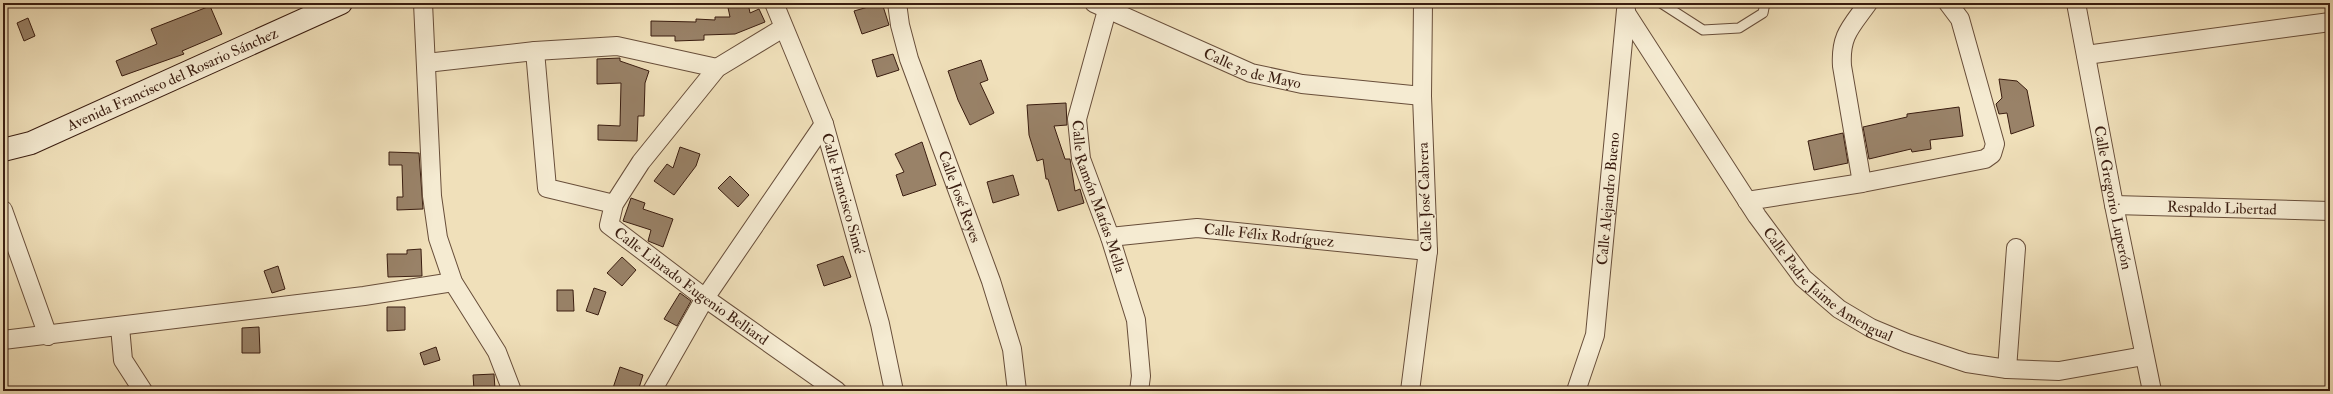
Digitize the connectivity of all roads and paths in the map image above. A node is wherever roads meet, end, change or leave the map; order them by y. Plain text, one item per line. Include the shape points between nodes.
1 (341, 3) edge
2 (424, 3) edge
3 (774, 3) edge
4 (897, 3) edge
5 (1423, 3) edge
6 (1661, 3) edge
7 (1765, 3) edge
8 (1868, 3) edge
9 (1948, 3) edge
10 (2076, 3) edge
11 (1104, 5) edge
12 (1626, 8) edge
13 (2330, 22) edge
14 (783, 28) junction
15 (535, 51) junction
16 (2086, 55) junction
17 (426, 63) junction
18 (718, 68) junction
19 (1422, 96) junction
20 (824, 124) junction
21 (3, 150) edge
22 (1862, 182) junction
23 (1747, 201) junction
24 (614, 204) junction
25 (2114, 205) junction
26 (3, 210) edge
27 (2330, 211) edge
28 (1110, 237) junction
29 (2016, 248) dead end
30 (1428, 251) junction
31 (453, 282) junction
32 (705, 298) junction
33 (120, 327) junction
34 (48, 336) junction
35 (3, 340) edge
36 (2144, 356) junction
37 (2007, 369) junction
38 (143, 391) edge
39 (512, 391) edge
40 (652, 391) edge
41 (837, 391) edge
42 (894, 391) edge
43 (1017, 391) edge
44 (1140, 391) edge
45 (1410, 391) edge
46 (1576, 391) edge
47 (2152, 391) edge

1 - 21 main road, Avenida Francisco del Rosario Sánchez via 31,143
2 - 17 street
3 - 14 street, Calle Francisco Simé
4 - 43 street, Calle José Reyes via 909,58 991,281 1012,349
5 - 19 street, Calle José Cabrera
6 - 7 lane via 1703,30 1739,28 1763,13
8 - 22 street via 1843,39 1841,50
9 - 22 street via 1960,19 1995,144 1992,154 1984,159
10 - 16 street, Calle Gregorio Luperón
11 - 19 street, Calle 30 de Mayo via 1251,73 1302,84
11 - 28 street, Calle Ramón Matías Mella via 1077,120 1081,159
12 - 23 street, Calle Padre Jaime Amengual
12 - 46 street, Calle Alejandro Bueno via 1595,335
13 - 16 street
14 - 18 street, Calle Librado Eugenio Belliard
14 - 20 street, Calle Francisco Simé
15 - 17 street
15 - 18 street via 617,46
15 - 24 street via 548,188
16 - 25 street, Calle Gregorio Luperón
17 - 31 street via 432,196 438,238
18 - 24 street, Calle Librado Eugenio Belliard via 641,162
19 - 30 street, Calle José Cabrera
20 - 32 street
20 - 42 street, Calle Francisco Simé via 880,324
22 - 23 street
23 - 37 street, Calle Padre Jaime Amengual via 1803,278 1839,308 1871,328 1907,343 1967,363
24 - 32 street, Calle Librado Eugenio Belliard via 609,225
25 - 27 street, Respaldo Libertad
25 - 36 street, Calle Gregorio Luperón
26 - 34 street
28 - 30 street, Calle Félix Rodríguez via 1197,228
28 - 44 street, Calle Ramón Matías Mella via 1136,320
29 - 37 street
30 - 45 street, Calle José Cabrera
31 - 33 street
31 - 39 street via 497,352
32 - 40 street
32 - 41 street, Calle Librado Eugenio Belliard
33 - 34 street
33 - 38 street via 123,360
34 - 35 street
36 - 37 street, Calle Padre Jaime Amengual via 2059,370
36 - 47 street, Calle Gregorio Luperón

